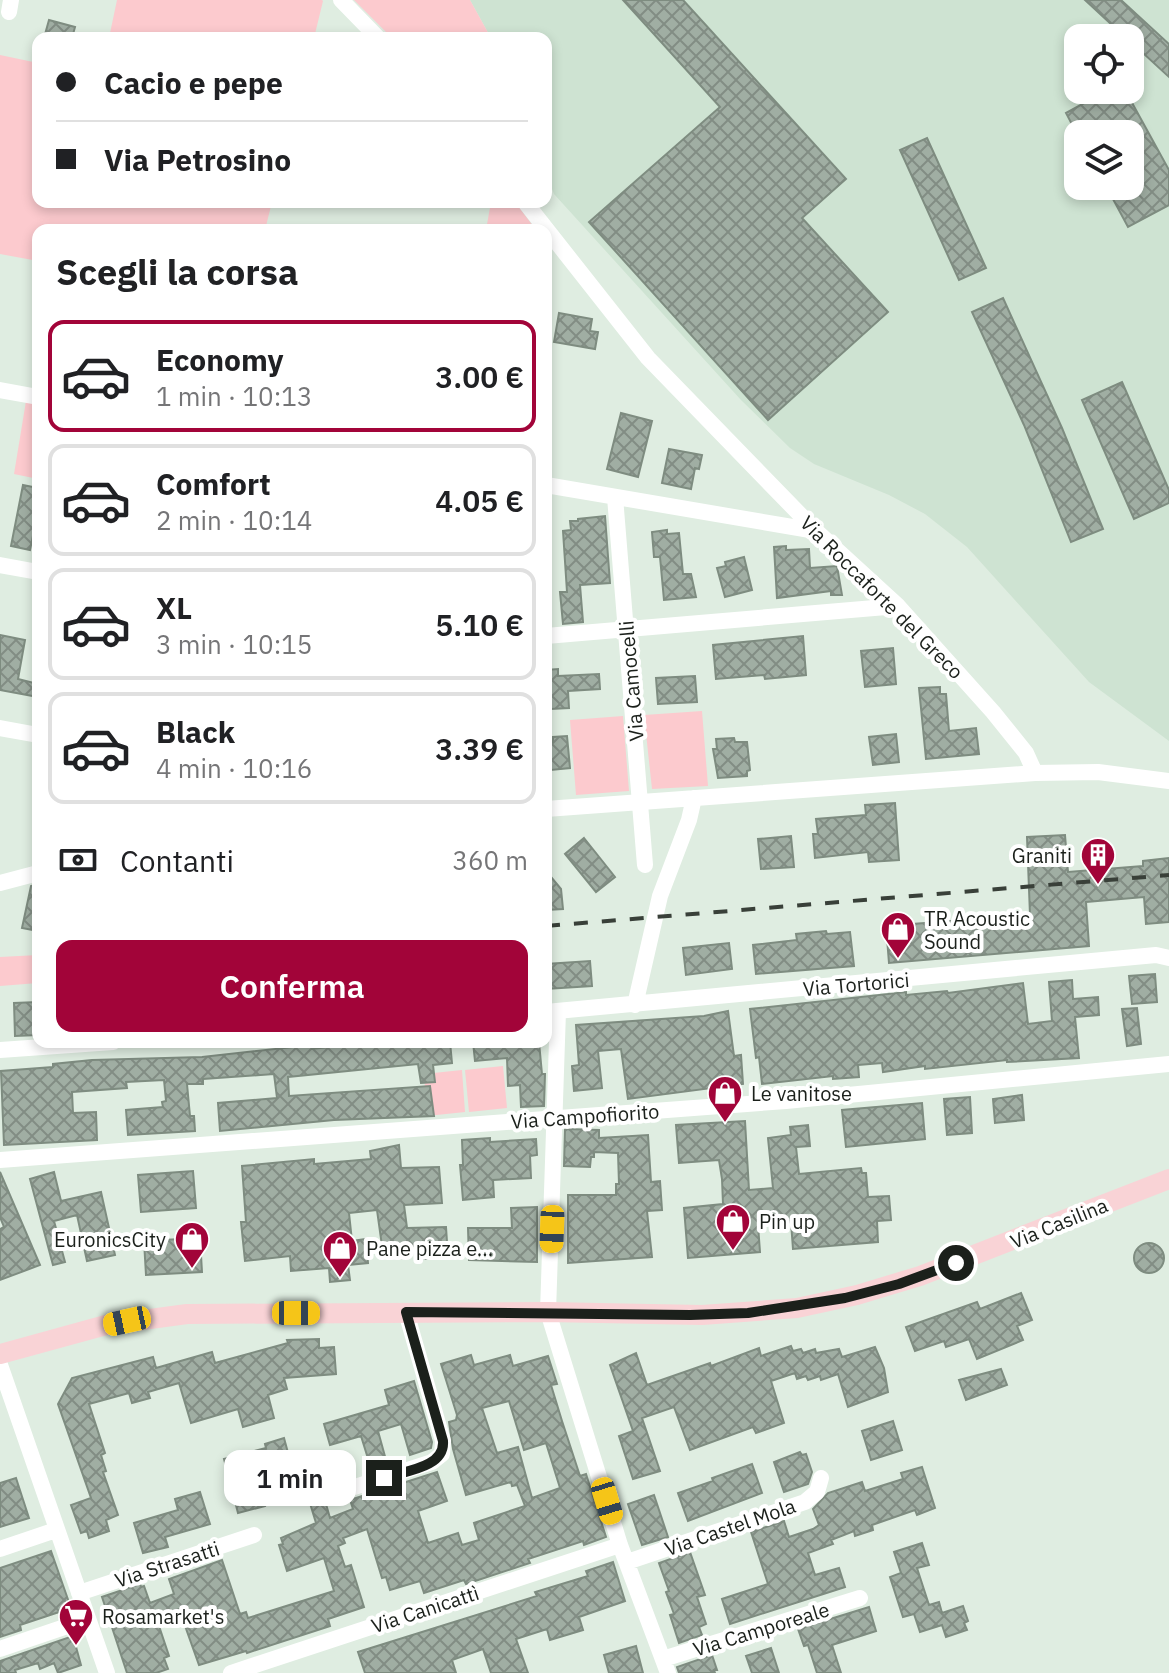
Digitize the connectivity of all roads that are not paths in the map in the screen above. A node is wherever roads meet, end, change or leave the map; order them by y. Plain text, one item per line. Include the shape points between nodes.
1 (341, 0) edge
2 (372, 32) edge
3 (530, 208) edge
4 (542, 224) edge
5 (552, 236) edge
6 (0, 390) edge
7 (32, 396) edge
8 (552, 486) edge
9 (615, 497) junction
10 (816, 531) junction
11 (0, 565) edge
12 (32, 571) edge
13 (898, 606) junction
14 (627, 630) junction
15 (552, 636) edge
16 (0, 728) edge
17 (32, 734) edge
18 (1035, 773) junction
19 (1169, 781) edge
20 (694, 798) junction
21 (642, 802) junction
22 (552, 809) edge
23 (645, 865) dead end
24 (32, 875) edge
25 (0, 883) edge
26 (1167, 957) edge
27 (635, 1005) junction
28 (552, 1012) edge
29 (32, 1048) edge
30 (0, 1050) edge
31 (1169, 1064) edge
32 (556, 1118) junction
33 (0, 1160) edge
34 (1169, 1179) edge
35 (406, 1312) junction
36 (548, 1312) junction
37 (0, 1354) edge
38 (0, 1365) edge
39 (821, 1478) dead end
40 (336, 1493) dead end
41 (56, 1530) junction
42 (254, 1535) dead end
43 (620, 1545) junction
44 (0, 1549) edge
45 (627, 1562) junction
46 (79, 1593) junction
47 (860, 1598) dead end
48 (88, 1619) junction
49 (0, 1649) edge
50 (665, 1666) edge
51 (107, 1673) edge
52 (231, 1673) edge

1 - 2 street
3 - 4 street, Via Roccaforte del Greco
5 - 10 street, Via Roccaforte del Greco via 648,358
6 - 7 street
8 - 9 street
9 - 10 street
9 - 14 street, Via Camocelli
10 - 13 street, Via Roccaforte del Greco
11 - 12 street
13 - 14 street
13 - 18 street, Via Roccaforte del Greco via 993,712
14 - 15 street
14 - 21 street, Via Camocelli
16 - 17 street
18 - 19 street via 1098,772
18 - 20 street
20 - 21 street
20 - 27 street via 660,896
21 - 22 street
21 - 23 street, Via Camocelli
24 - 25 street
26 - 27 street, Via Tortorici
27 - 28 street, Via Tortorici
28 - 32 street
29 - 30 street
31 - 32 street, Via Campofiorito
32 - 33 street, Via Campofiorito
32 - 36 street
34 - 36 main road, Via Casilina via 944,1268 845,1298 734,1314
35 - 36 main road, Via Casilina
35 - 37 main road, Via Casilina via 161,1316
35 - 40 street via 443,1441 442,1454 432,1462
36 - 43 street
38 - 41 street
39 - 45 street, Via Castel Mola via 817,1492 805,1502
41 - 44 street
41 - 46 street
42 - 46 street, Via Strasatti
43 - 45 street
43 - 52 street, Via Canicattì
45 - 50 street
46 - 48 street
47 - 50 street, Via Camporeale
48 - 49 street
48 - 51 street

